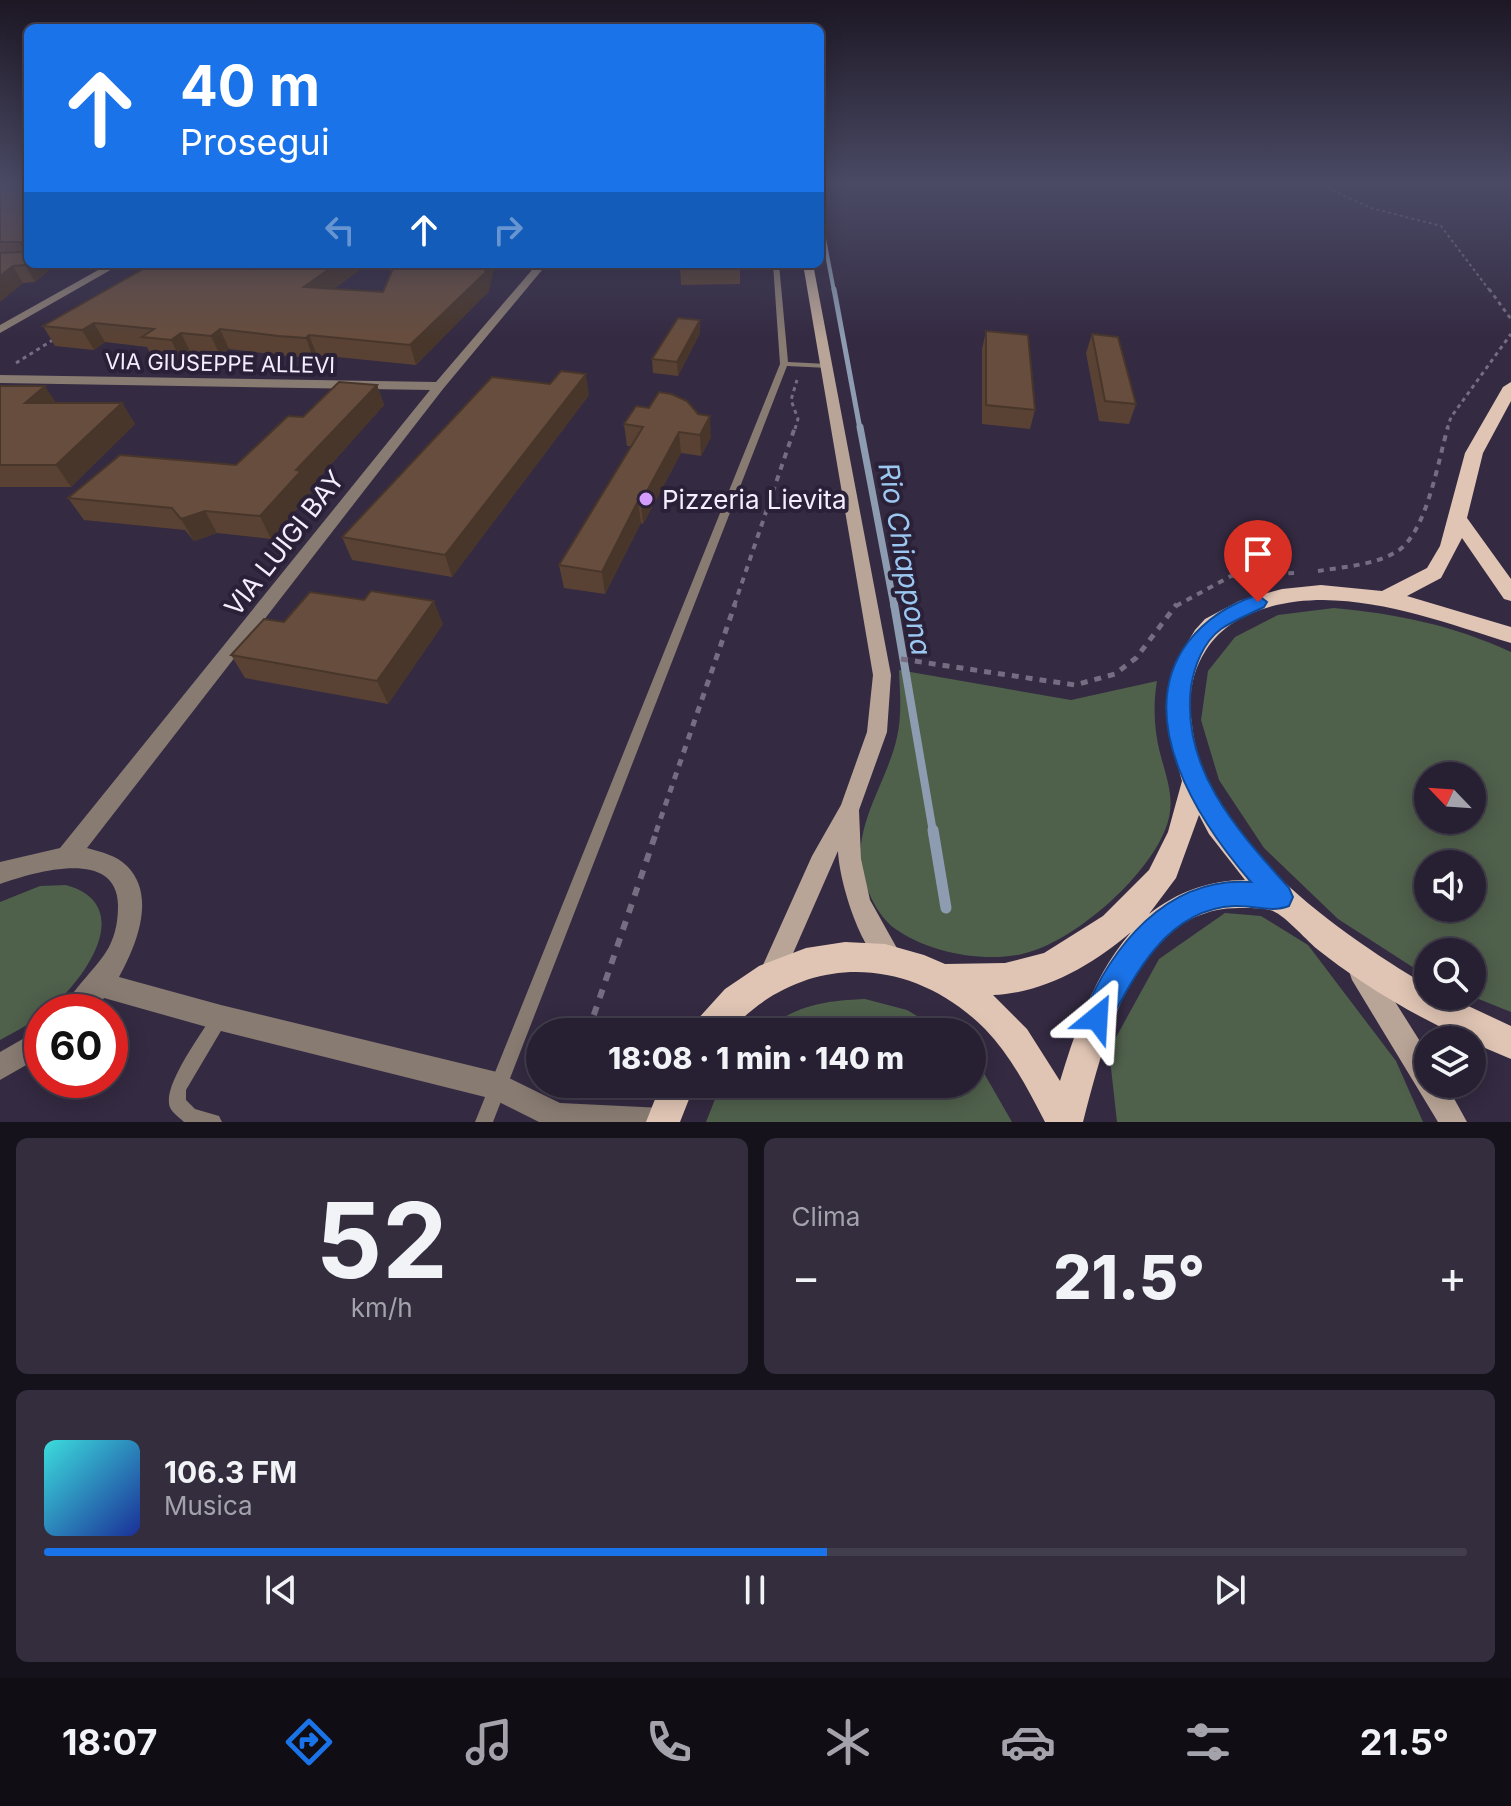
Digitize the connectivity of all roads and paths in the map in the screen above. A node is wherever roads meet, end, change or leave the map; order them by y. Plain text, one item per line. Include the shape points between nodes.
1 (1448, 235) edge
2 (109, 268) edge
3 (539, 268) edge
4 (776, 268) edge
5 (809, 268) edge
6 (1511, 319) edge
7 (0, 330) edge
8 (67, 331) edge
9 (1511, 334) edge
10 (13, 364) dead end
11 (784, 364) junction
12 (828, 366) junction
13 (799, 374) dead end
14 (0, 379) edge
15 (439, 386) junction
16 (1511, 387) edge
17 (1456, 516) junction
18 (1317, 571) dead end
19 (1303, 573) dead end
20 (1511, 594) edge
21 (1386, 598) junction
22 (1511, 635) edge
23 (879, 656) junction
24 (1195, 781) junction
25 (850, 808) junction
26 (67, 856) junction
27 (0, 873) edge
28 (1280, 897) junction
29 (891, 959) junction
30 (1354, 959) junction
31 (771, 974) junction
32 (945, 980) junction
33 (100, 984) junction
34 (91, 994) edge
35 (221, 1018) junction
36 (593, 1018) edge
37 (717, 1018) edge
38 (1511, 1043) edge
39 (24, 1052) edge
40 (1414, 1055) edge
41 (0, 1067) edge
42 (497, 1086) junction
43 (672, 1098) edge
44 (1439, 1098) edge
45 (213, 1122) edge
46 (484, 1122) edge
47 (663, 1122) edge
48 (1065, 1122) edge
49 (1453, 1122) edge

1 - 6 path
2 - 7 street
3 - 15 street, VIA LUIGI BAY
4 - 11 lane
5 - 12 street
8 - 10 path
9 - 18 path via 1451,417 1419,526 1398,551 1359,565
11 - 12 lane
11 - 42 lane
12 - 23 street
13 - 36 path via 791,400 798,419
14 - 15 street, VIA GIUSEPPE ALLEVI
15 - 26 street, VIA LUIGI BAY
16 - 17 main road via 1474,453
17 - 20 main road
17 - 21 main road via 1450,546 1434,573
19 - 23 path via 1231,576 1178,603 1136,658 1115,674 1075,685
21 - 22 main road
21 - 24 main road via 1317,593 1258,602 1212,625 1184,664 1176,716
23 - 25 street via 877,732
24 - 28 main road via 1229,838
24 - 32 main road via 1159,881 1115,926 1084,949 1014,978
25 - 29 street via 852,889
25 - 31 street
26 - 27 street
26 - 33 street via 95,859 116,871 128,890 130,917 121,949
28 - 30 main road
28 - 48 main road via 1208,898 1161,922 1123,967 1089,1033
29 - 31 main road via 829,956
29 - 32 main road
30 - 38 main road via 1409,995
30 - 40 street
31 - 37 main road
32 - 48 main road via 993,1015 1033,1063
33 - 34 street
33 - 35 street
35 - 42 street
35 - 45 lane via 178,1088 177,1104 183,1110
39 - 41 street
42 - 46 lane
42 - 47 street via 558,1117
43 - 47 main road
44 - 49 street

